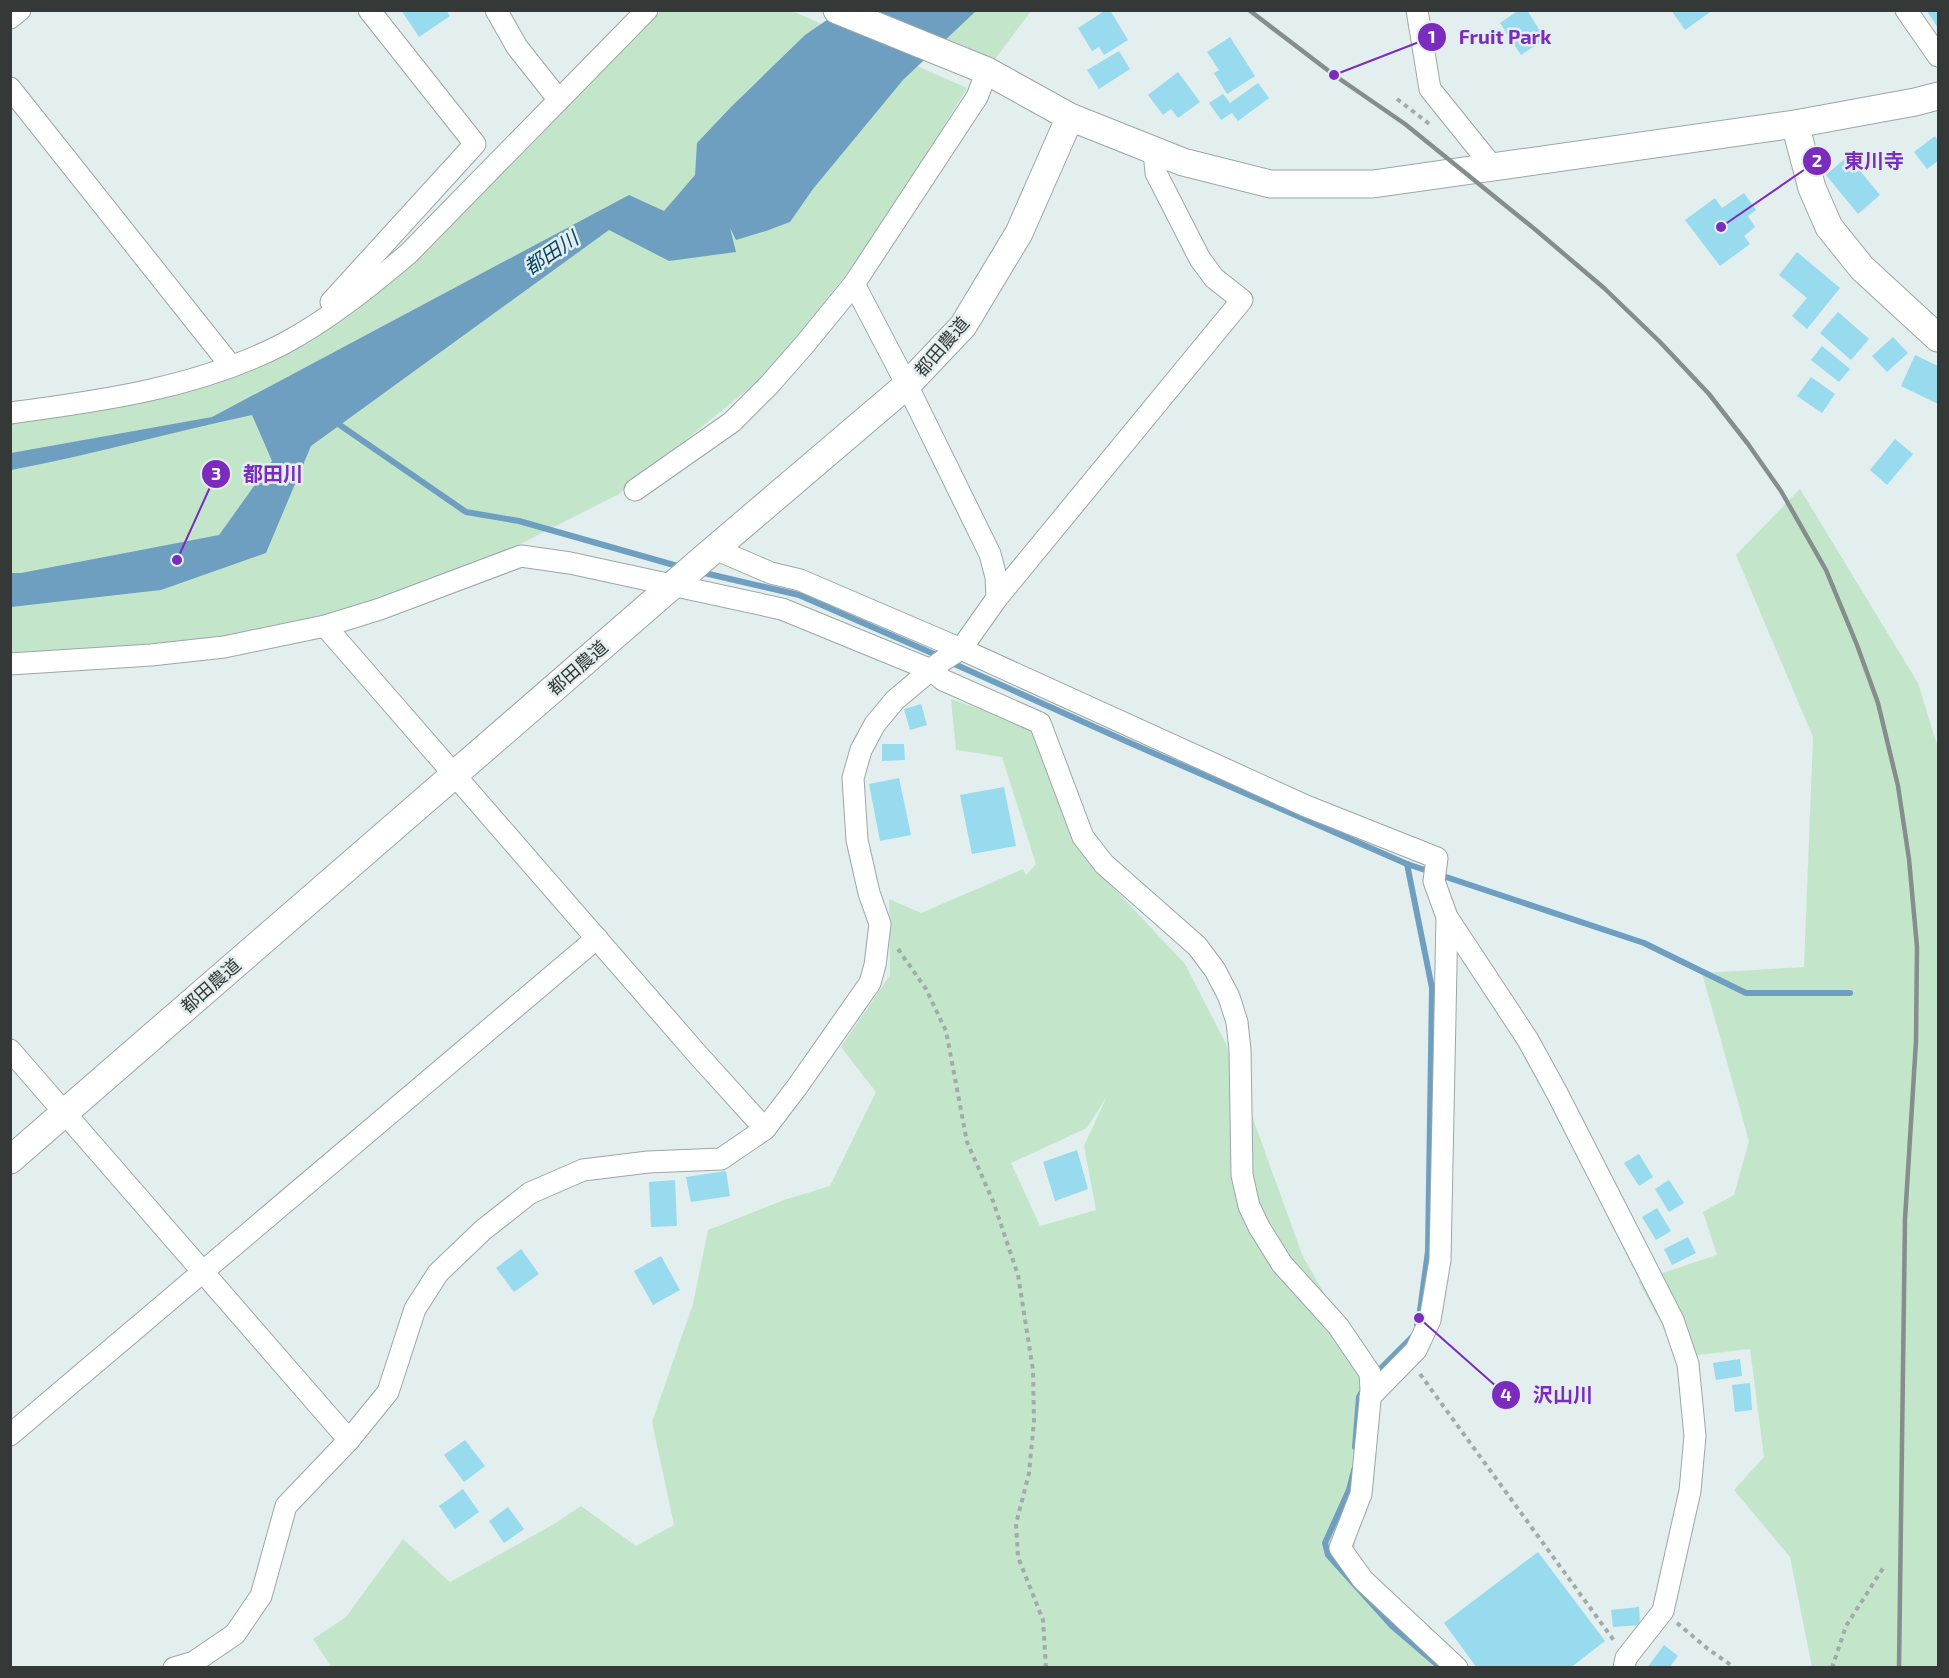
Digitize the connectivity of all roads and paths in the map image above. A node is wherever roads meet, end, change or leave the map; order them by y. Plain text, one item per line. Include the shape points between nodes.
1 (20, 10) edge
2 (369, 10) edge
3 (496, 10) edge
4 (647, 10) edge
5 (837, 10) edge
6 (1417, 10) edge
7 (1906, 10) edge
8 (10, 18) edge
9 (1938, 56) edge
10 (987, 71) junction
11 (10, 88) edge
12 (1938, 96) edge
13 (559, 100) junction
14 (1070, 117) junction
15 (1795, 124) junction
16 (1154, 150) junction
17 (1492, 166) junction
18 (854, 284) junction
19 (305, 331) junction
20 (1938, 338) edge
21 (231, 366) junction
22 (907, 385) junction
23 (10, 413) edge
24 (635, 490) dead end
25 (709, 554) junction
26 (676, 583) junction
27 (997, 598) junction
28 (325, 626) junction
29 (946, 659) junction
30 (10, 664) edge
31 (455, 774) junction
32 (1447, 917) junction
33 (880, 924) junction
34 (597, 938) junction
35 (10, 1050) edge
36 (65, 1113) junction
37 (765, 1129) junction
38 (10, 1160) edge
39 (202, 1271) junction
40 (1409, 1359) junction
41 (1370, 1387) junction
42 (10, 1435) edge
43 (349, 1440) junction
44 (1886, 1565) dead end
45 (1663, 1611) junction
46 (1625, 1663) edge
47 (174, 1668) edge
48 (1046, 1668) edge
49 (1456, 1668) edge
50 (1736, 1668) edge
51 (1832, 1668) edge

1 - 8 street
2 - 19 street via 475,144
3 - 13 street via 518,47
4 - 13 street
5 - 10 street
6 - 17 street via 1430,89
7 - 9 street
10 - 14 street
10 - 18 street via 977,97
11 - 21 street
12 - 15 street
13 - 19 street via 408,254
14 - 16 street
14 - 22 street, 都田農道 via 1019,233 963,326
15 - 17 street
15 - 20 street via 1812,188 1829,227 1863,268
16 - 17 street via 1183,162 1270,184 1373,184
16 - 27 street via 1156,173 1200,259 1214,278 1242,300
18 - 22 street
18 - 24 street via 777,376 732,422
19 - 21 street
21 - 23 street via 108,398
22 - 25 street, 都田農道
22 - 27 street via 990,554
25 - 26 street, 都田農道
25 - 29 street via 800,580
26 - 28 street via 521,556
26 - 29 street via 782,609
26 - 31 street, 都田農道
27 - 29 street
28 - 30 street via 224,647
28 - 31 street
29 - 32 street via 1437,858 1434,881
29 - 33 street via 895,700 875,724 861,750 853,778 857,840
29 - 41 street via 943,680 1040,723 1083,837 1104,864 1197,946 1215,970 1237,1022 1242,1175 1249,1206 1282,1264 1338,1326
31 - 34 street
31 - 36 street, 都田農道
32 - 40 street via 1440,1260 1430,1320
32 - 45 street via 1528,1040 1557,1093 1673,1320 1688,1364 1695,1436 1690,1491
33 - 37 street via 870,983
33 - 48 path via 926,989 946,1032 967,1142 993,1201 1018,1275 1033,1370 1034,1421 1029,1473 1016,1524 1018,1557 1043,1620
34 - 37 street
34 - 39 street
35 - 36 street
36 - 38 street, 都田農道
36 - 39 street
37 - 43 street via 721,1159 583,1170 530,1193 438,1273 415,1309 388,1392
39 - 42 street
39 - 43 street
40 - 41 street
40 - 46 path
41 - 49 street via 1362,1494 1340,1548 1363,1580
43 - 47 street via 286,1506 261,1596 234,1634 194,1662
44 - 51 path via 1846,1626
45 - 46 street
45 - 50 path

